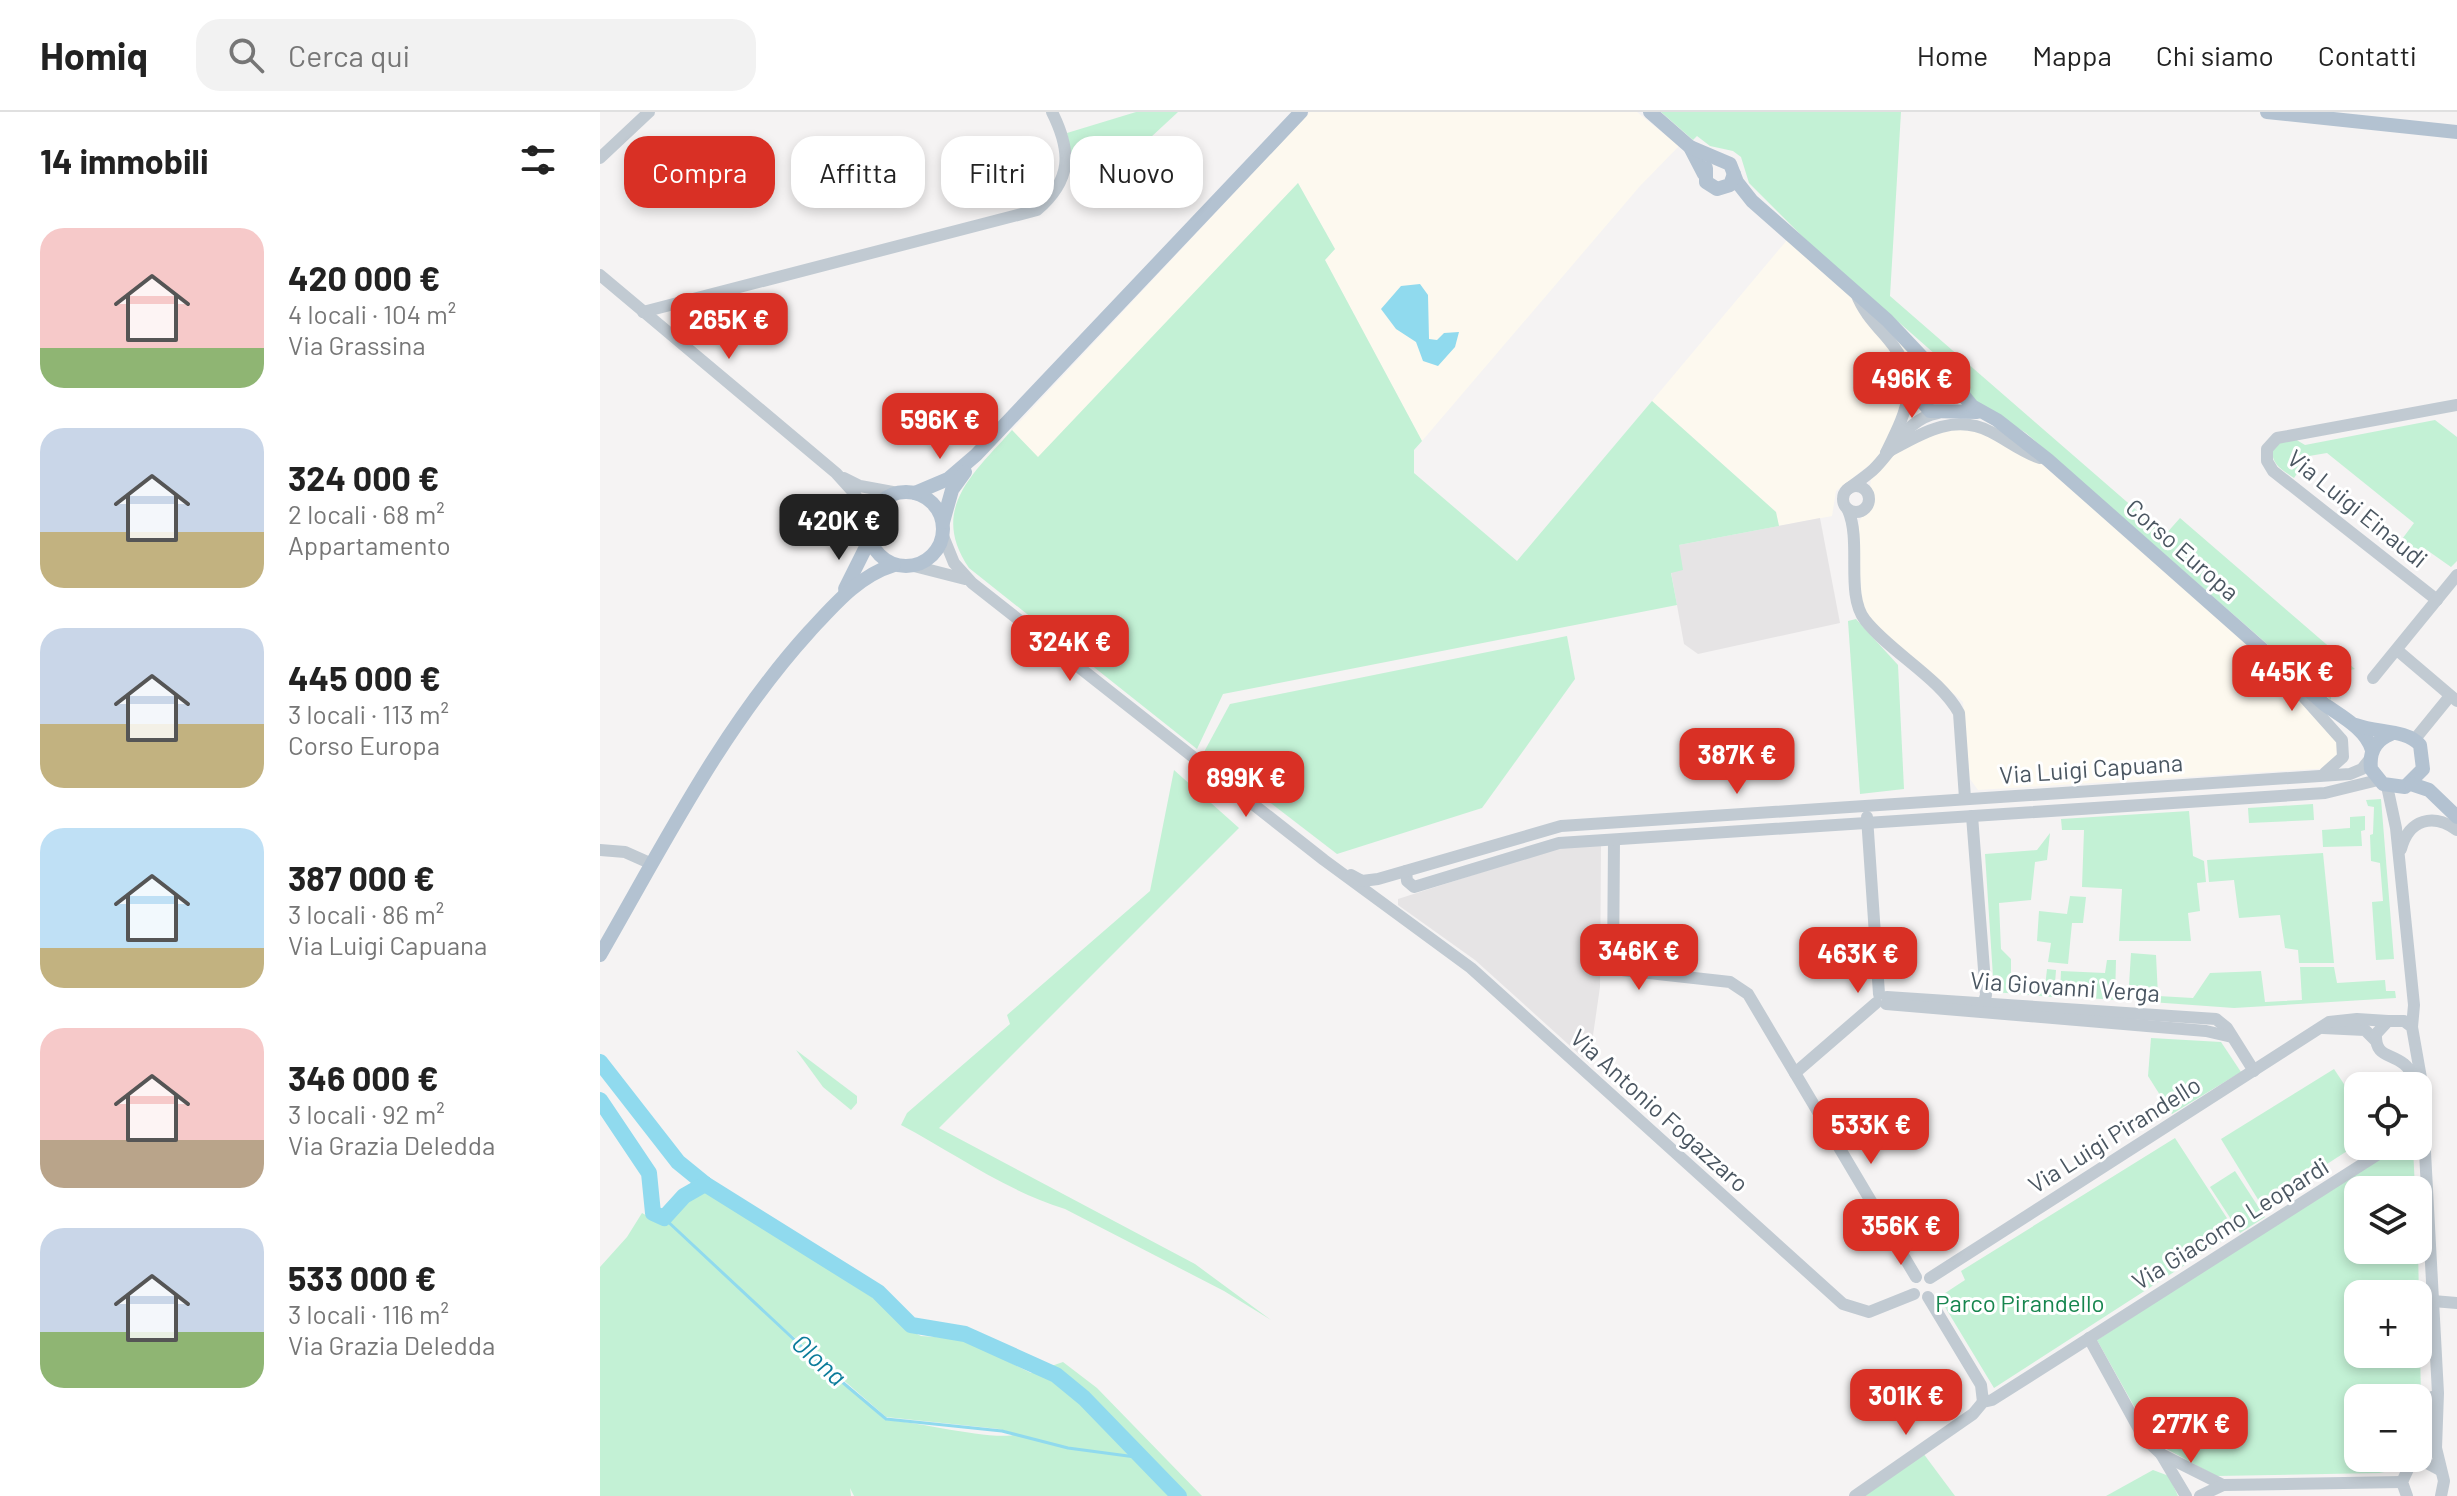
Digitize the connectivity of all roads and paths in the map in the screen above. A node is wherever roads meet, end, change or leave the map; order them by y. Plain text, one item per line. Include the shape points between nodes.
1 (649, 112) edge
2 (1052, 112) edge
3 (1301, 112) edge
4 (1650, 112) edge
5 (2267, 112) edge
6 (2457, 132) edge
7 (1690, 147) junction
8 (600, 158) edge
9 (1723, 160) junction
10 (1704, 174) junction
11 (1734, 174) junction
12 (1720, 189) junction
13 (1755, 203) junction
14 (600, 275) edge
15 (1856, 292) junction
16 (643, 312) junction
17 (1909, 343) junction
18 (1940, 376) junction
19 (1922, 391) junction
20 (1958, 391) junction
21 (2457, 405) edge
22 (1942, 413) junction
23 (1983, 413) junction
24 (1907, 430) junction
25 (1886, 453) junction
26 (976, 455) junction
27 (2048, 460) junction
28 (1874, 469) junction
29 (836, 473) junction
30 (1848, 489) junction
31 (898, 493) junction
32 (915, 493) junction
33 (1867, 502) junction
34 (1848, 510) junction
35 (943, 530) junction
36 (869, 532) junction
37 (1856, 538) junction
38 (894, 565) junction
39 (914, 566) junction
40 (2457, 575) edge
41 (972, 583) junction
42 (841, 597) junction
43 (2437, 600) junction
44 (2266, 650) junction
45 (2397, 650) junction
46 (2373, 678) dead end
47 (2454, 698) edge
48 (2351, 723) junction
49 (2391, 734) junction
50 (2415, 739) junction
51 (2371, 755) junction
52 (2425, 763) junction
53 (2322, 775) junction
54 (2279, 778) junction
55 (2218, 781) junction
56 (2383, 783) junction
57 (2408, 785) junction
58 (2284, 795) junction
59 (1966, 798) junction
60 (2218, 799) junction
61 (1866, 805) junction
62 (2454, 813) edge
63 (1970, 816) junction
64 (2395, 819) junction
65 (1867, 822) junction
66 (2457, 830) edge
67 (1614, 840) junction
68 (600, 850) edge
69 (1322, 856) junction
70 (2399, 856) junction
71 (652, 864) junction
72 (1406, 871) junction
73 (1378, 879) junction
74 (1383, 906) junction
75 (600, 955) edge
76 (2411, 991) junction
77 (1882, 999) junction
78 (1982, 1008) junction
79 (2390, 1020) junction
80 (2412, 1027) junction
81 (2323, 1028) junction
82 (2375, 1040) junction
83 (2414, 1046) junction
84 (2392, 1059) junction
85 (2254, 1071) junction
86 (2411, 1072) edge
87 (2417, 1072) edge
88 (1795, 1073) junction
89 (2369, 1160) edge
90 (2423, 1160) edge
91 (1923, 1278) junction
92 (1914, 1294) junction
93 (1928, 1297) junction
94 (2433, 1301) junction
95 (2457, 1303) edge
96 (2089, 1338) junction
97 (2435, 1374) junction
98 (2432, 1387) edge
99 (1983, 1402) junction
100 (2161, 1454) junction
101 (2432, 1466) edge
102 (2406, 1472) edge
103 (2402, 1482) junction
104 (2223, 1485) junction
105 (2444, 1486) edge
106 (1855, 1496) edge
107 (2186, 1496) edge
108 (2200, 1496) edge
109 (2407, 1496) edge

1 - 8 street
2 - 16 street via 1066,162 1059,187 1037,210
3 - 26 main road
4 - 7 main road
5 - 6 main road
7 - 9 main road
7 - 10 main road
9 - 10 main road via 1711,161
9 - 11 main road
10 - 12 main road via 1708,185
11 - 12 main road via 1730,185
11 - 13 main road
12 - 13 main road
13 - 15 main road
14 - 16 street
15 - 17 main road
15 - 25 street via 1904,360 1909,378 1906,410
16 - 29 street
17 - 18 main road
17 - 19 main road via 1923,372
18 - 19 main road
18 - 20 main road via 1950,379
19 - 22 main road via 1926,408
19 - 24 street
20 - 22 main road via 1955,406
20 - 23 main road, Corso Europa
21 - 43 street, Via Luigi Einaudi via 2277,438 2267,449 2273,471
22 - 23 main road
22 - 24 street
23 - 27 main road, Corso Europa
24 - 25 street
25 - 27 street via 1937,427 1961,424 1982,427
25 - 28 street
26 - 32 main road via 948,479
26 - 35 main road via 952,490
27 - 44 main road, Corso Europa
28 - 30 street
28 - 33 street
29 - 31 street via 860,486
29 - 36 street via 855,494
30 - 33 street via 1860,486
30 - 34 street via 1843,499
31 - 32 main road
31 - 36 main road via 877,505
32 - 35 main road via 935,506
33 - 34 street via 1859,512
33 - 37 street
34 - 37 street
35 - 39 main road via 933,555
35 - 41 street via 954,563
36 - 38 main road via 875,551
36 - 42 main road
37 - 59 street via 1856,584 1865,620 1959,713
38 - 39 main road
38 - 42 main road
39 - 41 street
40 - 43 street
41 - 69 street
42 - 71 main road via 731,729
43 - 45 street
44 - 48 main road, Corso Europa
44 - 53 street via 2286,681 2342,740 2343,757
45 - 46 street
45 - 47 street
47 - 50 street
48 - 49 main road, Corso Europa
48 - 51 main road, Corso Europa via 2364,735
49 - 50 main road
49 - 51 main road
50 - 52 main road
51 - 53 street, Via Luigi Capuana via 2358,772
51 - 56 main road
52 - 57 main road
52 - 62 main road
53 - 54 street, Via Luigi Capuana
54 - 55 street, Via Luigi Capuana
54 - 58 street via 2288,784
55 - 59 street, Via Luigi Capuana
55 - 60 street, Via Luigi Capuana
56 - 57 main road
56 - 58 street, Via Luigi Capuana
56 - 64 street
57 - 62 main road via 2429,790
57 - 64 street
58 - 60 street, Via Luigi Capuana
59 - 61 street, Via Luigi Capuana
59 - 63 street, Via Luigi Capuana
60 - 63 street, Via Luigi Capuana
61 - 65 street
61 - 72 street, Via Luigi Capuana via 1561,826
63 - 65 street, Via Luigi Capuana
63 - 78 street
64 - 70 street
65 - 67 street, Via Luigi Capuana
65 - 77 street
66 - 70 street via 2434,819 2419,822 2408,831
67 - 72 street, Via Luigi Capuana via 1559,843 1414,887
67 - 88 street via 1613,969 1736,985 1748,994
68 - 71 street via 625,852
69 - 73 street via 1358,880
69 - 74 street, Via Antonio Fogazzaro
70 - 76 street
71 - 75 main road
72 - 73 street, Via Luigi Capuana
73 - 74 street
74 - 92 street, Via Antonio Fogazzaro via 1471,968 1843,1304 1869,1312
76 - 79 street via 2408,1010
76 - 80 street
77 - 78 street, Via Giovanni Verga
77 - 88 street
78 - 85 street, Via Giovanni Verga via 2232,1037
79 - 80 street
79 - 81 street, Via Luigi Pirandello via 2336,1020
79 - 82 street
80 - 83 street
81 - 82 street via 2365,1030
81 - 85 street, Via Luigi Pirandello
82 - 84 street via 2379,1051
83 - 84 street via 2408,1055
83 - 87 street
84 - 86 street
85 - 91 street, Via Luigi Pirandello
88 - 91 street
89 - 96 street, Via Giacomo Leopardi
90 - 94 street
91 - 92 street via 1912,1283
91 - 93 street via 1934,1288
92 - 93 street
93 - 99 street via 1981,1385
94 - 95 street
94 - 97 street
96 - 99 street, Via Giacomo Leopardi
96 - 100 street via 2144,1438
97 - 98 street
97 - 105 street via 2436,1448
99 - 106 street, Via Giacomo Leopardi
100 - 104 street
100 - 107 street
101 - 105 street
102 - 103 street
103 - 104 street
103 - 109 street
104 - 108 street

